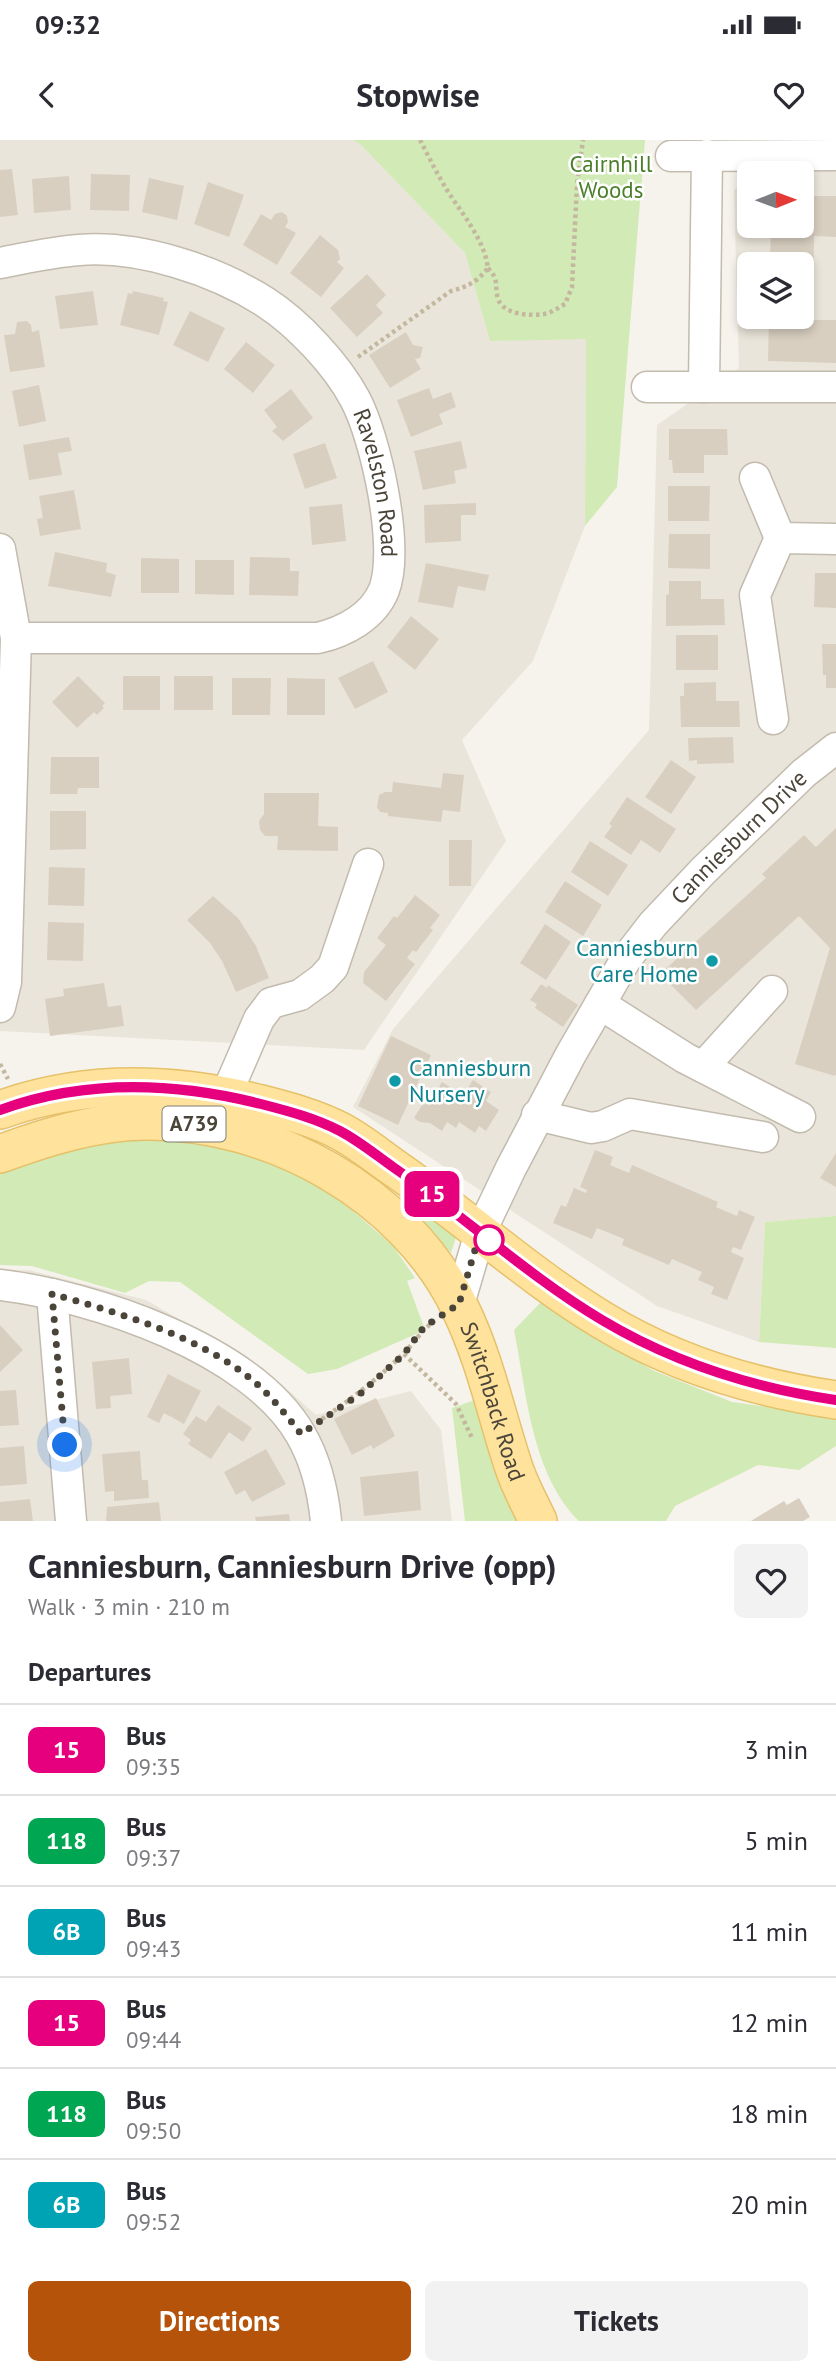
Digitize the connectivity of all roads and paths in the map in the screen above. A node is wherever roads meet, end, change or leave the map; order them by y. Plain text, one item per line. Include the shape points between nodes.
1 (420, 140) edge
2 (583, 140) edge
3 (707, 155) junction
4 (836, 155) edge
5 (671, 156) dead end
6 (0, 263) edge
7 (488, 268) junction
8 (356, 359) dead end
9 (647, 387) dead end
10 (704, 387) junction
11 (836, 387) edge
12 (755, 478) dead end
13 (780, 538) junction
14 (836, 539) edge
15 (0, 549) edge
16 (16, 638) junction
17 (773, 719) dead end
18 (836, 748) edge
19 (368, 864) dead end
20 (772, 991) dead end
21 (600, 1004) junction
22 (0, 1007) edge
23 (703, 1067) junction
24 (226, 1095) junction
25 (0, 1110) edge
26 (537, 1115) junction
27 (800, 1117) dead end
28 (182, 1122) junction
29 (764, 1137) dead end
30 (0, 1154) edge
31 (480, 1233) junction
32 (0, 1285) edge
33 (52, 1294) junction
34 (459, 1304) junction
35 (404, 1354) junction
36 (836, 1400) edge
37 (301, 1434) junction
38 (472, 1439) dead end
39 (71, 1521) edge
40 (326, 1521) edge
41 (538, 1521) edge

1 - 7 path via 477,237
2 - 7 path via 572,287 565,304 543,314 515,314 502,306 495,276
3 - 4 street
3 - 5 street
3 - 10 street
6 - 16 street, Ravelston Road via 80,250 133,252 221,279 266,303 301,332 355,399 371,435 382,481 389,553 388,578 374,606 348,628 326,636
7 - 8 path via 479,280 451,291
9 - 10 street
10 - 11 street
12 - 13 street
13 - 14 street
13 - 17 street via 755,595
15 - 16 street
16 - 22 street via 6,982
18 - 21 street, Canniesburn Drive via 804,773 653,924
19 - 24 street via 333,967 300,995 271,1003 259,1019
20 - 23 street
21 - 23 street
21 - 26 street, Canniesburn Drive
23 - 27 street
24 - 25 main road, A739 via 137,1086 79,1090
24 - 28 street
24 - 31 main road, A739 via 303,1114 342,1132 433,1194
26 - 29 street via 591,1128 629,1114
26 - 31 street, Canniesburn Drive
28 - 30 main road, Switchback Road / A739 via 86,1127
28 - 34 main road, Switchback Road / A739 via 221,1128 296,1153 324,1168 374,1202 411,1238
31 - 34 street, Canniesburn Drive
31 - 36 main road, A739 via 552,1287 646,1345 744,1381
32 - 33 street
33 - 37 street via 163,1331 222,1361 260,1387
33 - 39 street
34 - 35 path via 424,1327
34 - 41 main road, Switchback Road / A739 via 489,1379 515,1471
35 - 37 path via 360,1394
35 - 38 path via 456,1404
37 - 40 street via 319,1480

